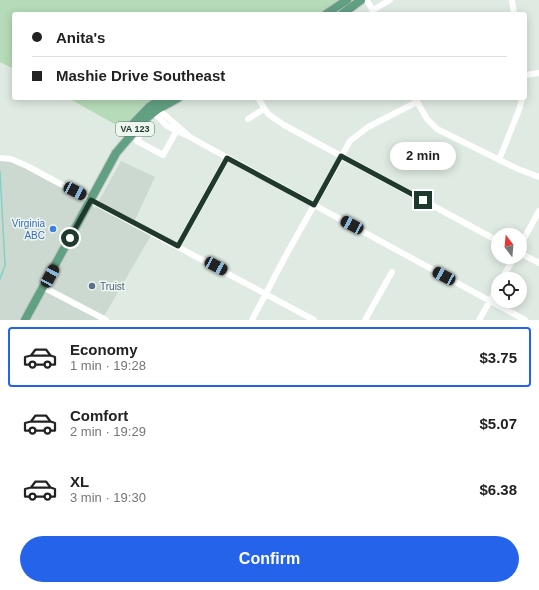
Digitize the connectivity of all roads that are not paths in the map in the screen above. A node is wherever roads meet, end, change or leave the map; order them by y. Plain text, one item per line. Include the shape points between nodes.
1 (347, 0) edge
2 (361, 0) edge
3 (367, 0) edge
4 (390, 0) edge
5 (512, 0) edge
6 (329, 12) edge
7 (345, 12) edge
8 (373, 12) edge
9 (514, 12) edge
10 (539, 73) edge
11 (527, 75) edge
12 (160, 100) edge
13 (173, 100) edge
14 (259, 100) edge
15 (414, 100) edge
16 (417, 100) edge
17 (522, 100) edge
18 (153, 109) junction
19 (264, 109) junction
20 (248, 119) dead end
21 (176, 132) junction
22 (140, 137) dead end
23 (190, 137) junction
24 (341, 156) junction
25 (0, 158) edge
26 (227, 158) junction
27 (500, 160) junction
28 (539, 177) edge
29 (91, 200) junction
30 (314, 205) junction
31 (539, 211) edge
32 (527, 233) edge
33 (491, 237) edge
34 (178, 246) junction
35 (527, 256) edge
36 (539, 263) edge
37 (392, 272) dead end
38 (43, 287) junction
39 (266, 294) junction
40 (490, 301) junction
41 (26, 320) edge
42 (106, 320) edge
43 (252, 320) edge
44 (314, 320) edge
45 (365, 320) edge
46 (479, 320) edge
47 (525, 320) edge

1 - 6 main road
2 - 7 main road
3 - 8 street
4 - 8 street
5 - 9 street
10 - 11 street
12 - 18 main road, VA 123
13 - 18 main road, VA 123
14 - 19 street
15 - 24 street via 361,131 350,141
16 - 27 street via 427,119 437,129
17 - 27 street
18 - 21 street via 162,123
18 - 23 street
18 - 29 main road, VA 123 via 116,153
19 - 20 street
19 - 24 street via 284,125
21 - 22 street via 164,155 137,141
21 - 23 street
23 - 26 street
24 - 30 street
24 - 33 street
25 - 29 street via 17,161
26 - 30 street
26 - 34 street
27 - 28 street
29 - 34 street
29 - 38 main road, VA 123
30 - 39 street
30 - 40 street
31 - 32 street
34 - 39 street
35 - 36 street
37 - 45 street
38 - 41 main road, VA 123
38 - 42 street
39 - 43 street
39 - 44 street
40 - 46 street
40 - 47 street

